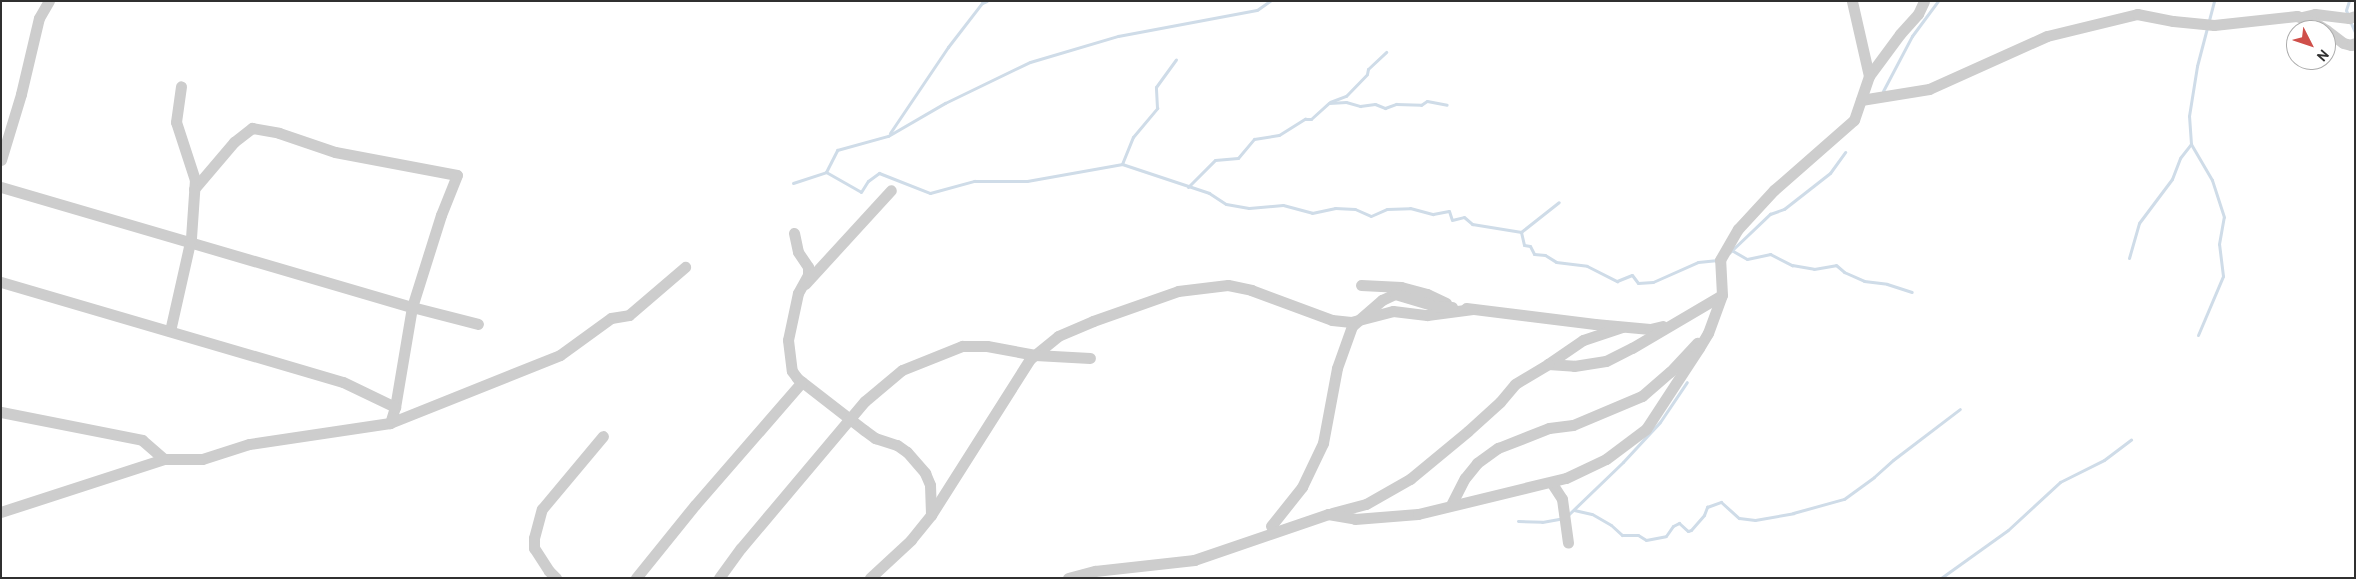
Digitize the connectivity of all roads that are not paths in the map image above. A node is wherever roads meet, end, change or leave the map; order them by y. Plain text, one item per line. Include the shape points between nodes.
1 (49, 1) edge
2 (1852, 1) edge
3 (1924, 1) edge
4 (2355, 16) edge
5 (2300, 17) junction
6 (2308, 20) edge
7 (2336, 38) edge
8 (2355, 43) edge
9 (1869, 76) junction
10 (181, 86) dead end
11 (1861, 100) junction
12 (1, 160) edge
13 (1, 187) edge
14 (194, 189) junction
15 (891, 190) dead end
16 (794, 233) dead end
17 (191, 241) junction
18 (686, 267) dead end
19 (1, 282) edge
20 (1361, 285) dead end
21 (801, 288) junction
22 (1722, 295) junction
23 (412, 307) junction
24 (1456, 307) junction
25 (1473, 309) junction
26 (1358, 320) junction
27 (1675, 323) junction
28 (478, 324) dead end
29 (1622, 327) junction
30 (170, 331) junction
31 (1708, 333) junction
32 (1035, 355) junction
33 (1090, 358) dead end
34 (1548, 364) junction
35 (802, 382) junction
36 (395, 407) junction
37 (1, 412) edge
38 (850, 419) junction
39 (390, 423) junction
40 (603, 436) dead end
41 (164, 459) junction
42 (1551, 482) junction
43 (1451, 505) junction
44 (1, 512) edge
45 (1328, 514) junction
46 (931, 515) junction
47 (1271, 526) junction
48 (1568, 543) dead end
49 (1194, 560) junction
50 (556, 578) edge
51 (636, 578) edge
52 (718, 578) edge
53 (870, 578) edge
54 (1068, 578) edge

1 - 12 street via 39,18
2 - 9 street
3 - 9 street via 1918,14
4 - 5 street via 2315,14
5 - 6 street
5 - 11 street via 2214,25 2137,14 2047,36 1928,90
7 - 8 street via 2343,43
9 - 11 street
10 - 14 street via 176,122 195,180
11 - 22 street via 1854,120 1774,190 1738,229 1720,260
13 - 17 street
14 - 17 street
14 - 23 street via 234,142 252,128 279,133 335,152 457,175
15 - 21 street
16 - 21 street via 798,252 808,267 808,275
17 - 23 street
17 - 30 street
18 - 39 street via 629,315 611,318 560,355
19 - 30 street
20 - 24 street via 1401,287
21 - 35 street via 788,340 792,371
22 - 27 street
22 - 31 street
23 - 28 street
23 - 36 street
24 - 25 street
24 - 26 street via 1435,306 1395,294 1382,300
25 - 26 street via 1427,315 1393,311
25 - 29 street
26 - 32 street via 1332,320 1251,290 1228,285 1204,287 1178,291 1093,321 1058,336
26 - 47 street via 1352,326 1337,368 1323,443 1302,487
27 - 29 street via 1650,329
27 - 34 street via 1606,361 1574,366
29 - 34 street via 1583,340
30 - 36 street via 343,382
31 - 42 street via 1646,429 1606,458
31 - 43 street via 1642,396 1573,425 1550,428 1498,448 1477,462
32 - 33 street
32 - 38 street via 987,346 962,346 902,370 865,401
32 - 46 street
34 - 45 street via 1515,384 1468,431 1410,479 1366,504
35 - 38 street
35 - 51 street
36 - 39 street
37 - 41 street via 142,440
38 - 46 street via 875,438 897,445 925,472 930,485
38 - 52 street
39 - 41 street via 249,444 202,460
40 - 50 street via 542,509 534,548
41 - 44 street
42 - 43 street
42 - 48 street via 1562,499
43 - 45 street via 1418,514 1355,519
45 - 47 street via 1306,515
45 - 49 street
46 - 53 street
47 - 49 street
49 - 54 street via 1095,571

